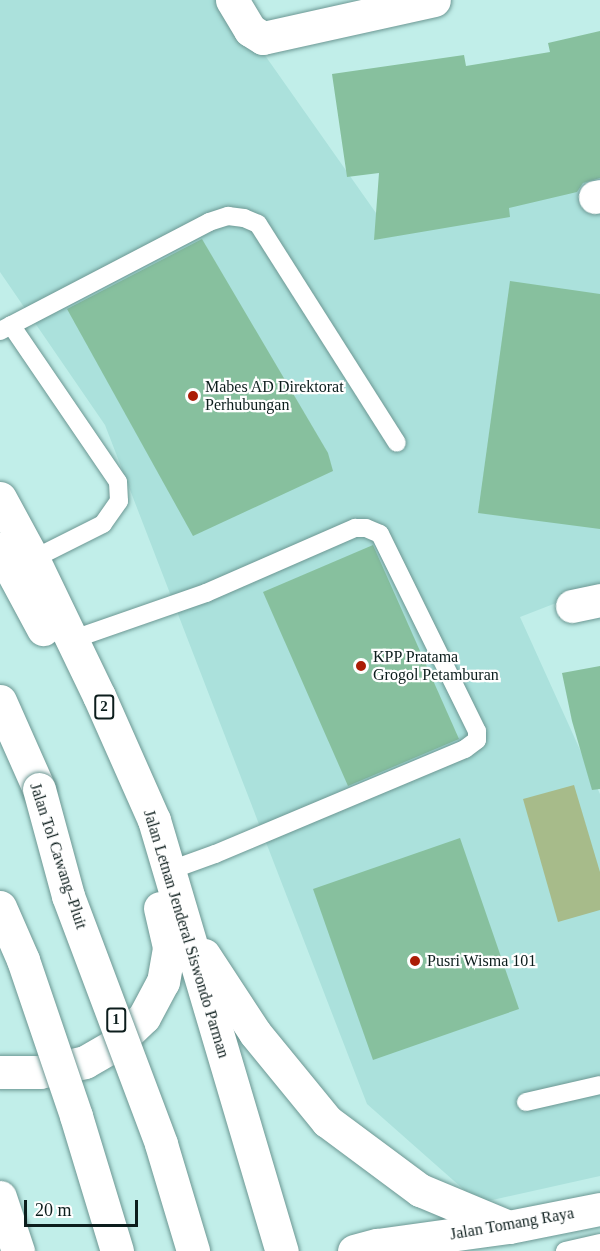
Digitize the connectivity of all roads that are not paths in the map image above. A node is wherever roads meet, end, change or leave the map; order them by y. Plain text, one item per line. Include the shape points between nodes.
1 (232, 0) edge
2 (434, 0) edge
3 (5, 328) edge
4 (397, 443) dead end
5 (0, 498) edge
6 (0, 549) edge
7 (33, 559) junction
8 (71, 640) junction
9 (0, 701) edge
10 (168, 871) junction
11 (0, 907) edge
12 (185, 926) junction
13 (0, 1072) edge
14 (600, 1085) edge
15 (526, 1102) dead end
16 (0, 1197) edge
17 (600, 1209) edge
18 (509, 1227) junction
19 (600, 1243) edge
20 (367, 1249) edge
21 (18, 1251) edge
22 (117, 1251) edge
23 (193, 1251) edge
24 (282, 1251) edge
25 (565, 1251) edge

1 - 2 main road via 250,30 262,38
3 - 4 lane via 209,222 228,216 244,218 258,224
3 - 7 lane via 118,482 119,501 103,524
5 - 7 main road, Jalan Letnan Jenderal Siswondo Parman / 2
6 - 13 main road via 104,758 153,876 170,947 163,982 144,1017 115,1046 85,1062 40,1072
7 - 8 main road, Jalan Letnan Jenderal Siswondo Parman / 2
8 - 10 main road, Jalan Letnan Jenderal Siswondo Parman / 2 via 154,820
8 - 10 lane via 206,593 355,528 366,528 380,534 477,731 477,740 465,749
9 - 23 main road, Jalan Tol Cawang–Pluit / 1, bridge via 39,789 68,896 157,1133
10 - 12 main road, Jalan Letnan Jenderal Siswondo Parman / 2
11 - 22 main road, bridge via 23,960
12 - 18 main road via 255,1033 327,1121 420,1190
12 - 24 main road, Jalan Letnan Jenderal Siswondo Parman / 2
14 - 15 lane
16 - 21 main road
17 - 18 main road, Jalan Tomang Raya
18 - 20 main road, Jalan Tomang Raya
19 - 25 lane

